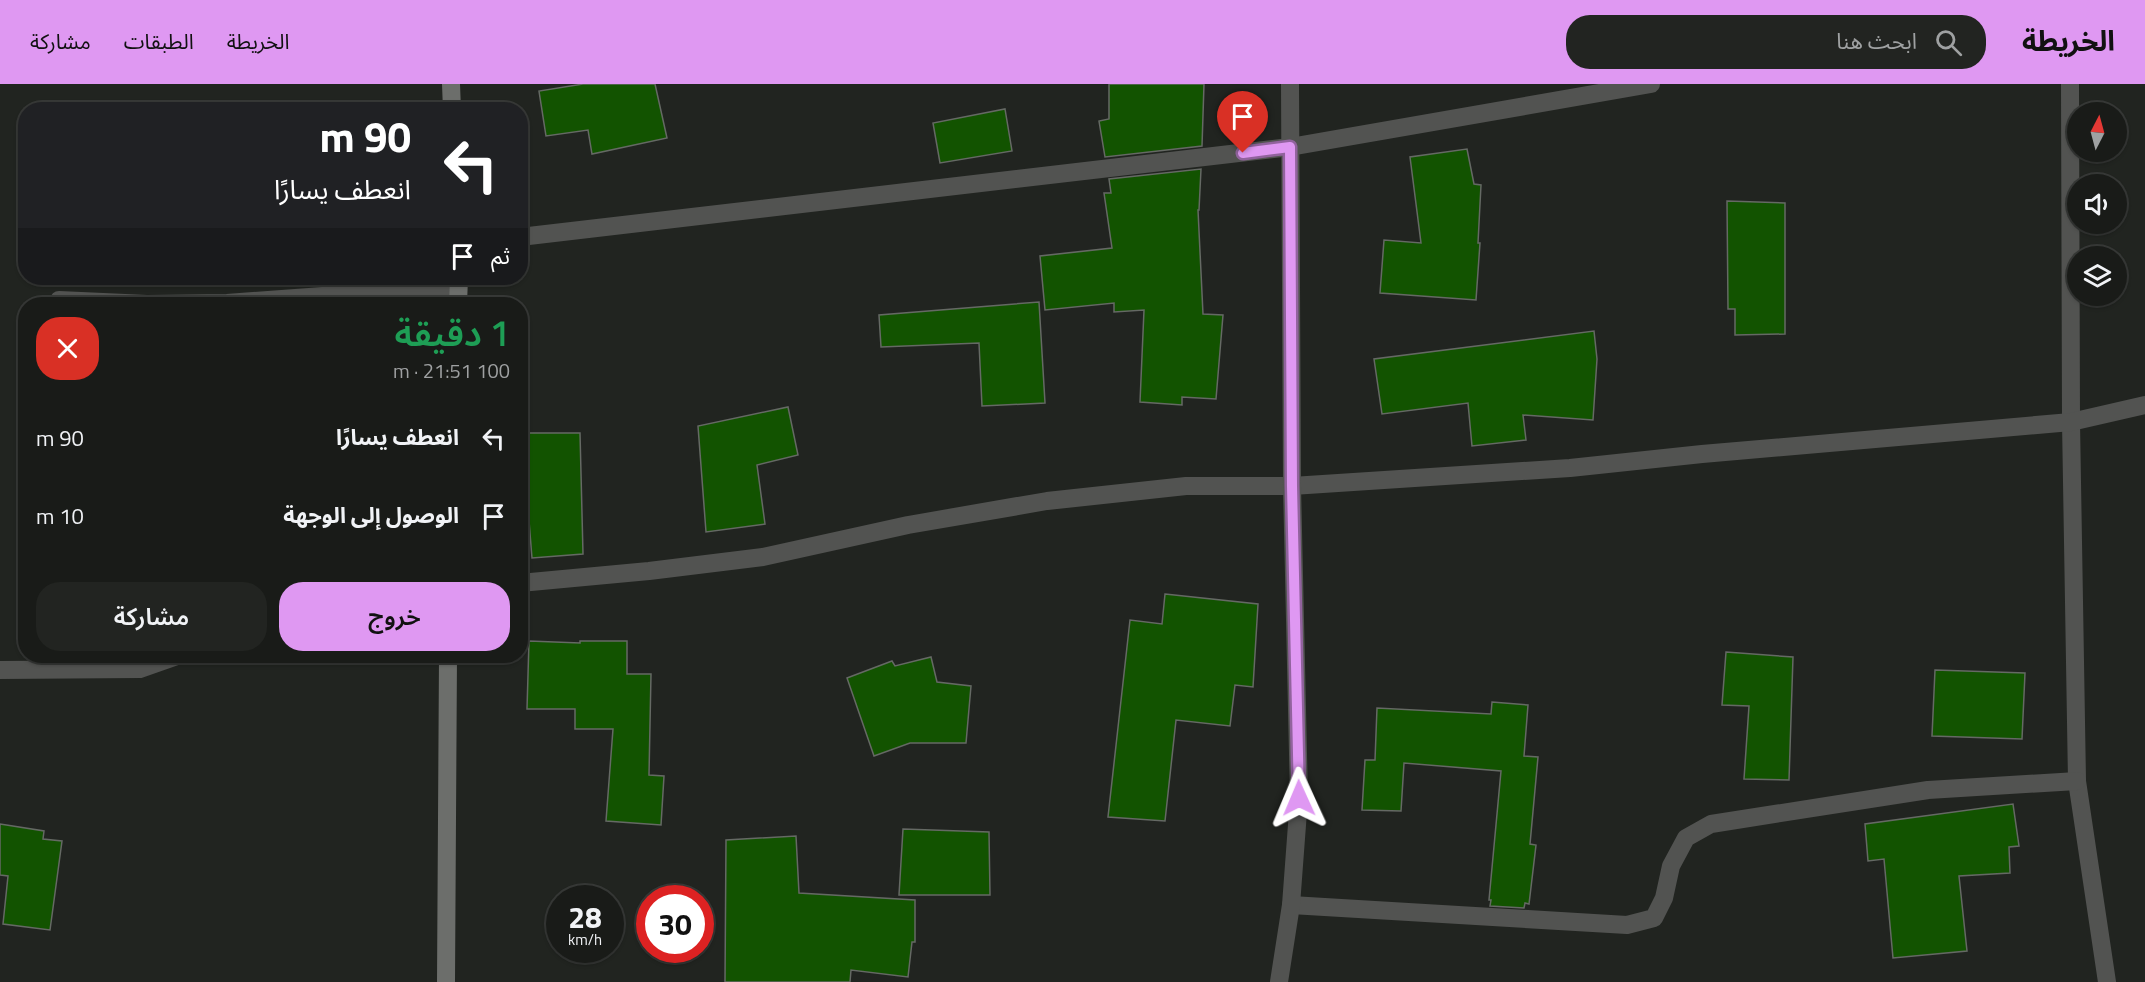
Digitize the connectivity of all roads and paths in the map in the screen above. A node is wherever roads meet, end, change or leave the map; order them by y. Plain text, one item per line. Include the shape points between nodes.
1 (451, 84) edge
2 (1290, 84) edge
3 (1651, 84) edge
4 (2070, 84) edge
5 (452, 102) edge
6 (1290, 147) junction
7 (528, 236) edge
8 (458, 289) edge
9 (326, 297) edge
10 (2145, 405) edge
11 (2071, 422) junction
12 (1292, 486) junction
13 (528, 582) edge
14 (157, 663) edge
15 (448, 663) edge
16 (0, 670) edge
17 (2077, 781) junction
18 (1291, 905) junction
19 (446, 982) edge
20 (1280, 982) edge
21 (2107, 982) edge

1 - 5 main road
2 - 6 street
3 - 6 street
4 - 11 street
6 - 7 street
6 - 12 street
8 - 9 street
10 - 11 street
11 - 12 street via 1570,468
11 - 17 street
12 - 13 street via 1186,486 1047,501 908,525 763,557
12 - 18 street via 1299,798
14 - 16 street via 140,669
15 - 19 main road
17 - 18 street via 1928,790 1711,824 1686,838 1671,866 1664,898 1654,918 1627,925
17 - 21 street
18 - 20 street

